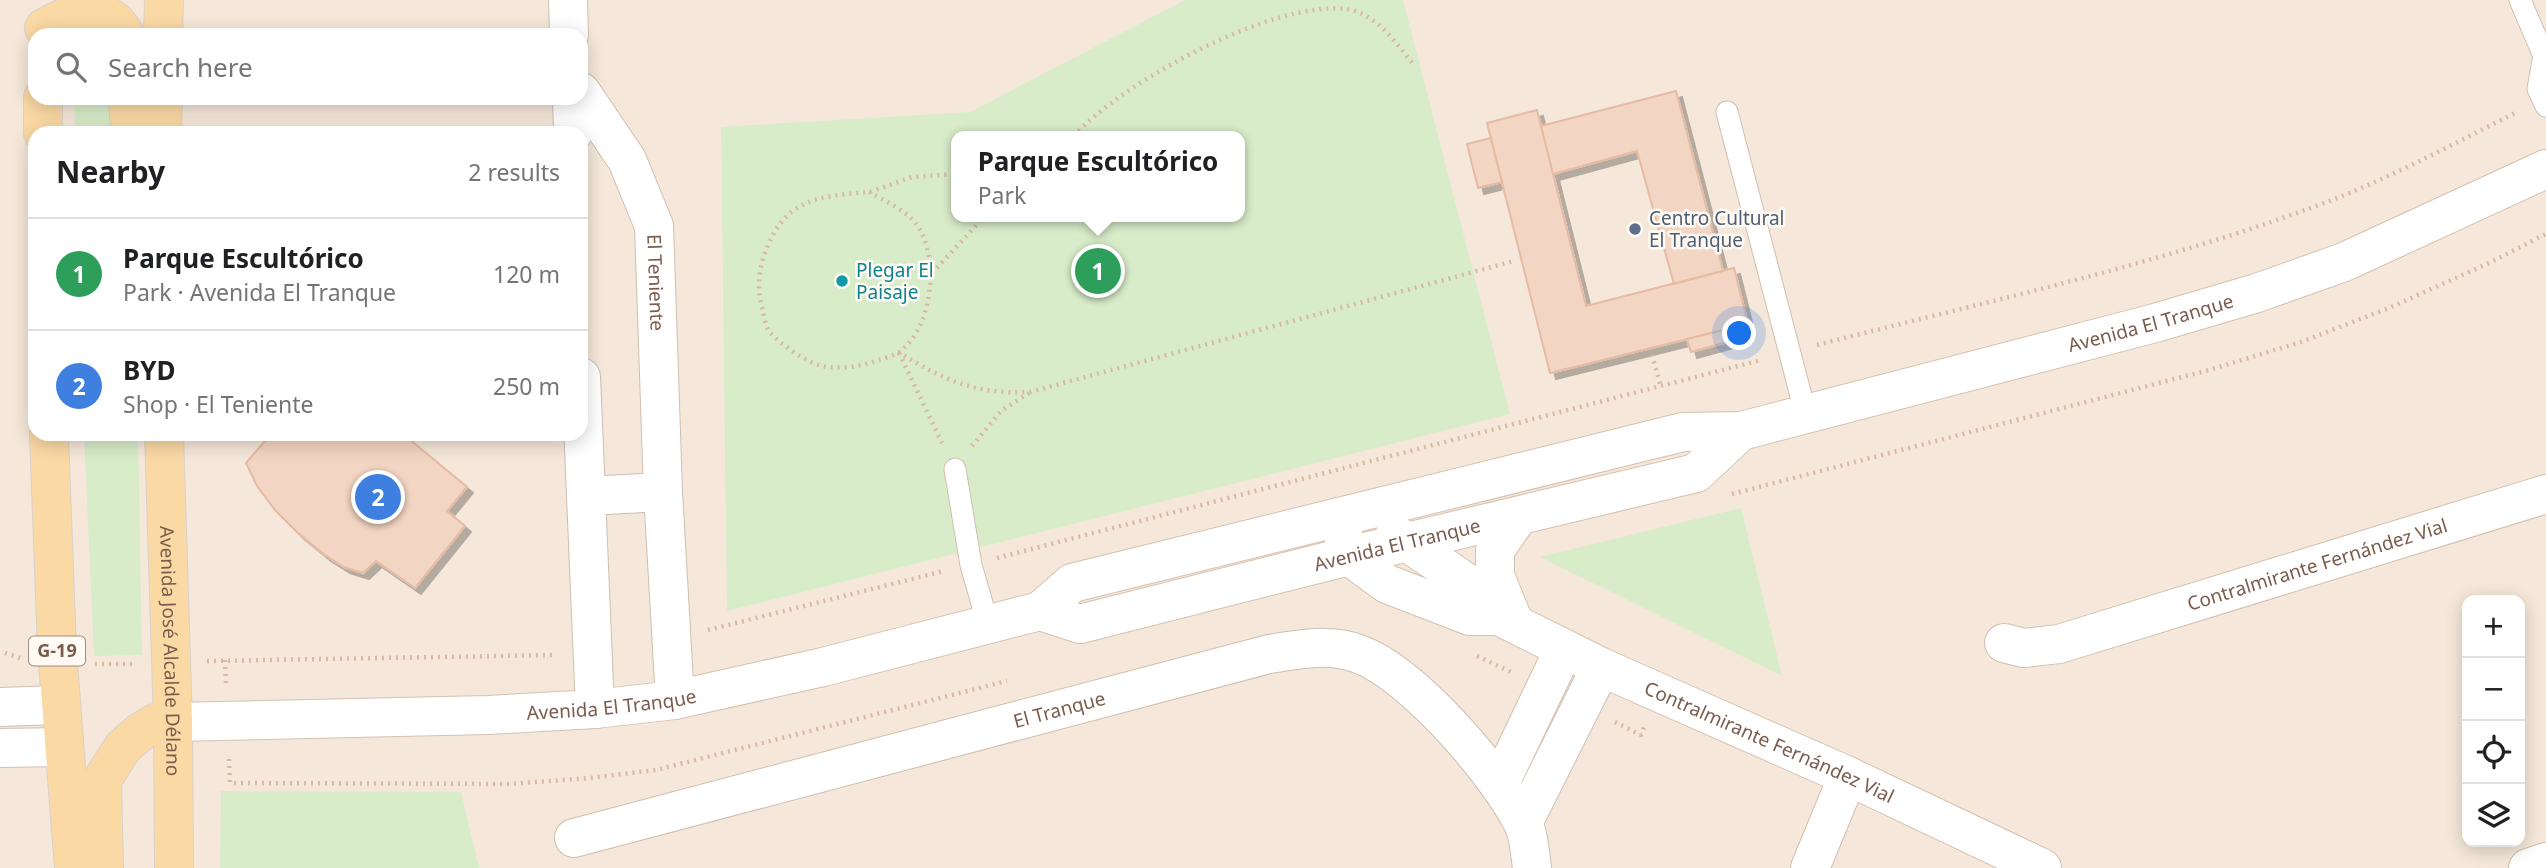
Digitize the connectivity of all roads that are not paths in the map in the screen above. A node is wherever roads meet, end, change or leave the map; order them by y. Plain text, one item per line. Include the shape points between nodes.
1 (164, 0) edge
2 (568, 0) edge
3 (2520, 0) edge
4 (44, 21) edge
5 (122, 28) edge
6 (163, 28) edge
7 (569, 28) edge
8 (2545, 57) edge
9 (588, 103) edge
10 (2544, 103) edge
11 (43, 105) edge
12 (128, 105) edge
13 (163, 105) edge
14 (572, 105) edge
15 (1727, 112) dead end
16 (43, 126) edge
17 (130, 126) edge
18 (162, 126) edge
19 (573, 126) edge
20 (2546, 169) edge
21 (1806, 415) junction
22 (1741, 431) junction
23 (49, 441) edge
24 (164, 441) edge
25 (584, 441) edge
26 (955, 469) road end
27 (663, 492) junction
28 (2546, 494) edge
29 (586, 496) junction
30 (1351, 514) junction
31 (1518, 517) junction
32 (1407, 542) junction
33 (1349, 556) junction
34 (1040, 611) junction
35 (1507, 621) junction
36 (988, 624) junction
37 (2004, 643) dead end
38 (1564, 649) junction
39 (1601, 667) junction
40 (676, 700) junction
41 (60, 705) junction
42 (0, 707) edge
43 (595, 709) junction
44 (173, 722) junction
45 (64, 747) junction
46 (0, 748) edge
47 (1848, 776) junction
48 (1499, 785) junction
49 (1524, 823) junction
50 (574, 838) dead end
51 (2546, 862) edge
52 (74, 868) edge
53 (104, 868) edge
54 (174, 868) edge
55 (1532, 868) edge
56 (1810, 868) edge
57 (2042, 868) edge
58 (2528, 868) edge

1 - 6 main road
2 - 7 main road
3 - 8 lane
4 - 5 main road via 107,13
8 - 10 lane via 2538,89
9 - 27 main road, El Teniente via 627,160 654,226
11 - 16 main road
12 - 17 main road
13 - 18 main road
14 - 19 main road
15 - 21 lane
20 - 21 main road, Avenida El Tranque via 2344,262 2257,293
21 - 22 main road, Avenida El Tranque
22 - 30 main road, Avenida El Tranque via 1684,432
22 - 31 main road, Avenida El Tranque via 1696,473
23 - 41 main road, G-19
24 - 44 main road, Avenida José Alcalde Délano
25 - 29 main road
26 - 36 lane via 971,565
27 - 29 main road
27 - 40 main road, El Teniente
28 - 37 main road, Contralmirante Fernández Vial via 2059,644 2024,648
29 - 43 main road
30 - 32 main road, Contralmirante Fernández Vial
30 - 33 main road
30 - 34 main road, Avenida El Tranque via 1072,583
31 - 32 main road, Avenida El Tranque
31 - 35 main road via 1495,551 1495,576
32 - 33 main road, Avenida El Tranque
32 - 35 main road, Contralmirante Fernández Vial via 1489,598
33 - 34 main road, Avenida El Tranque via 1080,624
33 - 35 main road, Contralmirante Fernández Vial via 1387,584 1470,615
34 - 36 main road, Avenida El Tranque
35 - 38 main road, Contralmirante Fernández Vial
36 - 40 main road, Avenida El Tranque
38 - 39 main road, Contralmirante Fernández Vial
38 - 48 main road
39 - 47 main road, Contralmirante Fernández Vial
39 - 49 main road
40 - 43 main road, Avenida El Tranque
41 - 42 main road
41 - 45 main road, G-19
43 - 44 main road, Avenida El Tranque
44 - 53 main road via 155,723 139,733 123,747 102,780
44 - 54 main road, Avenida José Alcalde Délano
45 - 46 main road
45 - 52 main road, G-19
47 - 56 main road
47 - 57 main road, Contralmirante Fernández Vial
48 - 49 main road, El Tranque
48 - 50 main road, El Tranque via 1423,696 1398,675 1356,653 1304,648
49 - 55 main road, El Tranque
51 - 58 main road

